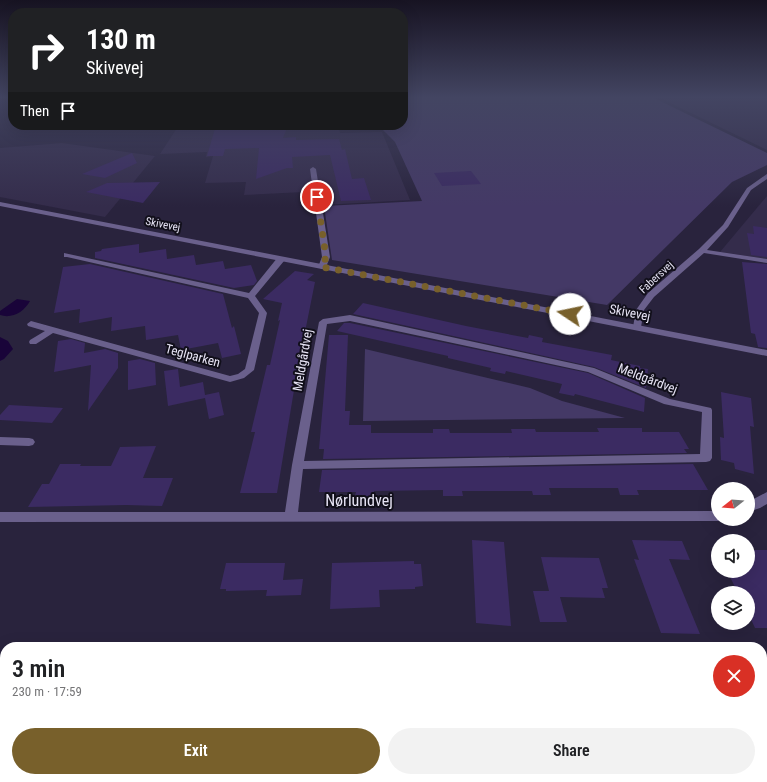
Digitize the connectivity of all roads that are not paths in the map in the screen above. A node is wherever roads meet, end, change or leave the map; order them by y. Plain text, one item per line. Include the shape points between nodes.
1 (313, 169) dead end
2 (767, 176) edge
3 (0, 204) edge
4 (702, 251) junction
5 (67, 255) dead end
6 (281, 259) junction
7 (767, 261) edge
8 (322, 267) junction
9 (251, 296) junction
10 (31, 324) dead end
11 (638, 327) junction
12 (52, 330) junction
13 (33, 342) dead end
14 (767, 353) edge
15 (0, 441) edge
16 (29, 442) dead end
17 (298, 465) junction
18 (767, 497) edge
19 (755, 505) edge
20 (711, 516) edge
21 (0, 517) edge
22 (291, 517) junction

1 - 8 street via 326,257
2 - 4 street, Fabersvej via 749,189 726,226
3 - 6 street, Skivevej
4 - 7 street
4 - 11 street, Fabersvej via 651,294 640,310
5 - 9 street
6 - 8 street, Skivevej
6 - 9 street
8 - 11 street, Skivevej
9 - 12 street, Teglparken via 263,313 249,370 230,379
10 - 12 street, Teglparken
11 - 14 street, Skivevej
12 - 13 street
15 - 16 street
17 - 17 street, Meldgårdvej via 706,458 707,410 668,402 591,370 350,318 323,322
17 - 22 street, Meldgårdvej
18 - 19 street
20 - 22 street, Nørlundvej
21 - 22 street, Nørlundvej

